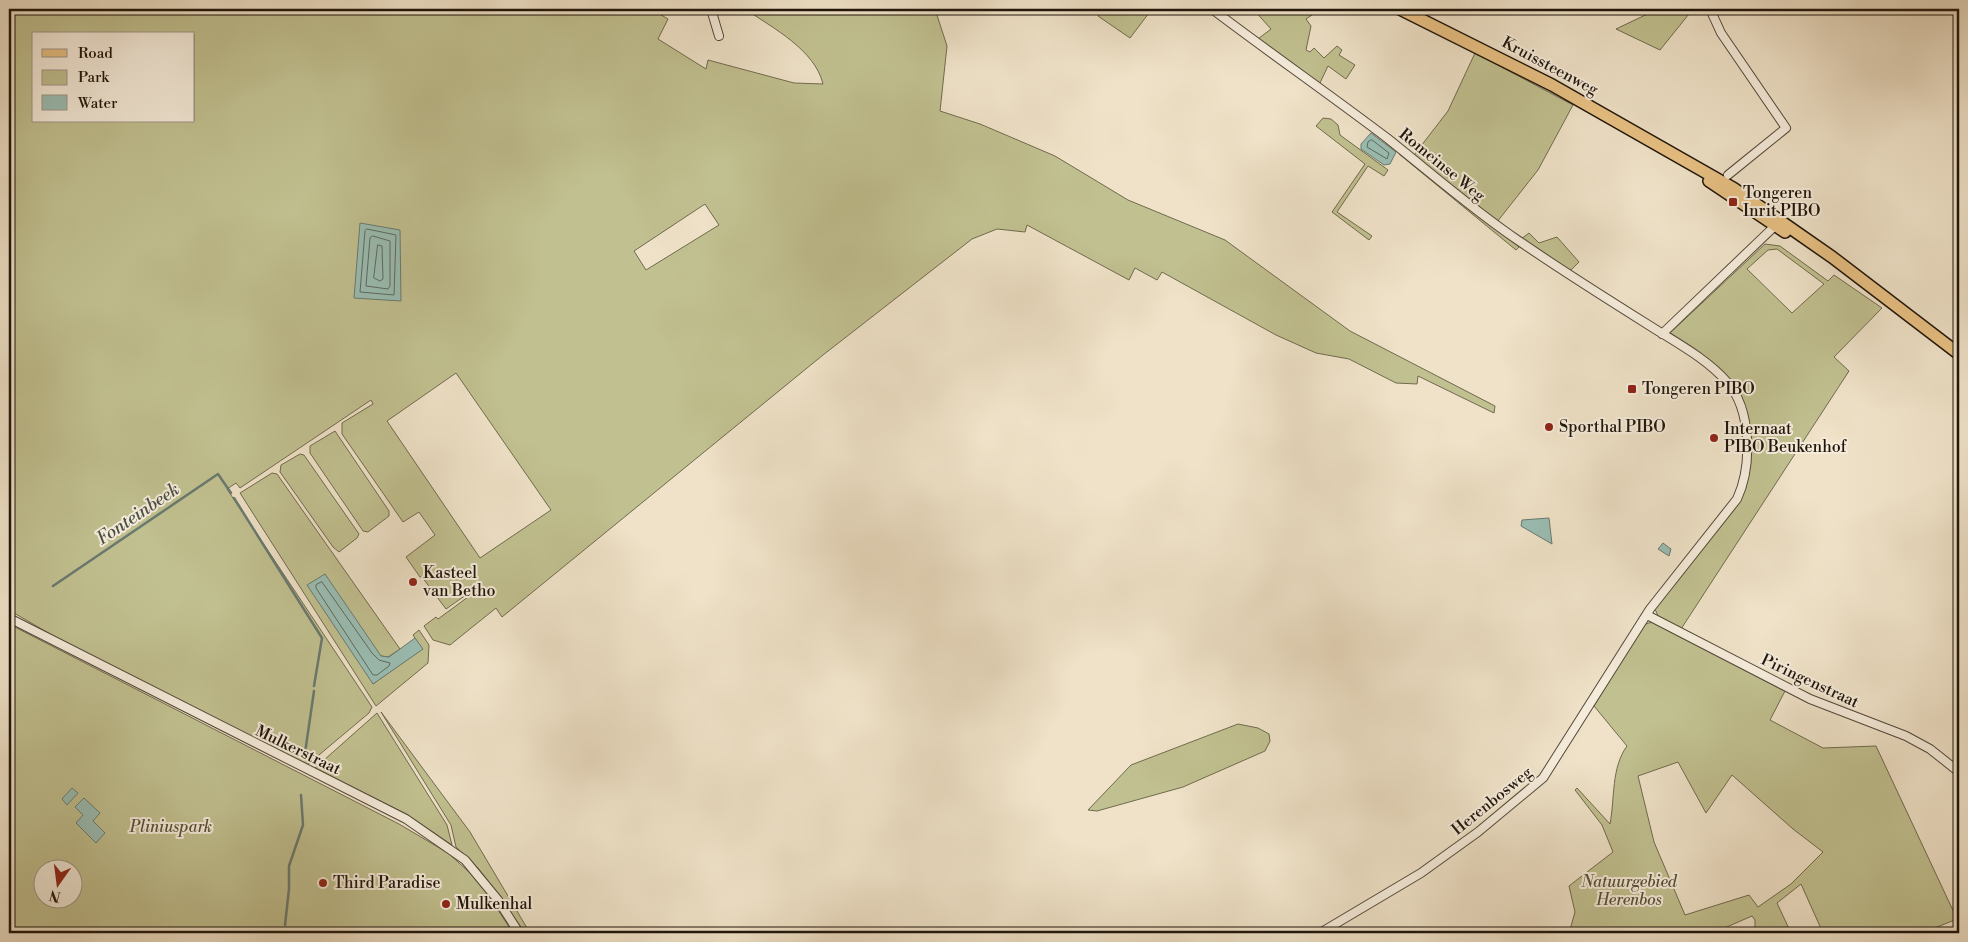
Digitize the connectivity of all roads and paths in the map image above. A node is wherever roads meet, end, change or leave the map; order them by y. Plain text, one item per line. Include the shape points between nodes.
1 (711, 9) edge
2 (1212, 9) edge
3 (1400, 9) edge
4 (1710, 9) edge
5 (719, 36) dead end
6 (1728, 175) dead end
7 (1778, 223) junction
8 (1662, 334) junction
9 (1959, 354) edge
10 (1647, 615) junction
11 (9, 618) edge
12 (1959, 772) edge
13 (519, 933) edge
14 (1320, 933) edge

1 - 5 street
2 - 8 street, Romeinse Weg via 1387,139 1489,220
3 - 7 main road, Kruissteenweg via 1552,84 1727,184
4 - 6 street via 1721,33 1786,128
7 - 8 street
7 - 9 main road, Kruissteenweg
8 - 10 street, Romeinse Weg via 1693,352 1728,383 1741,406 1746,458 1743,487 1737,499
10 - 12 street, Piringenstraat via 1810,699 1906,736 1930,749
10 - 14 street, Herenbosweg via 1552,766 1537,783 1422,873
11 - 13 street, Mulkerstraat via 406,819 466,860

